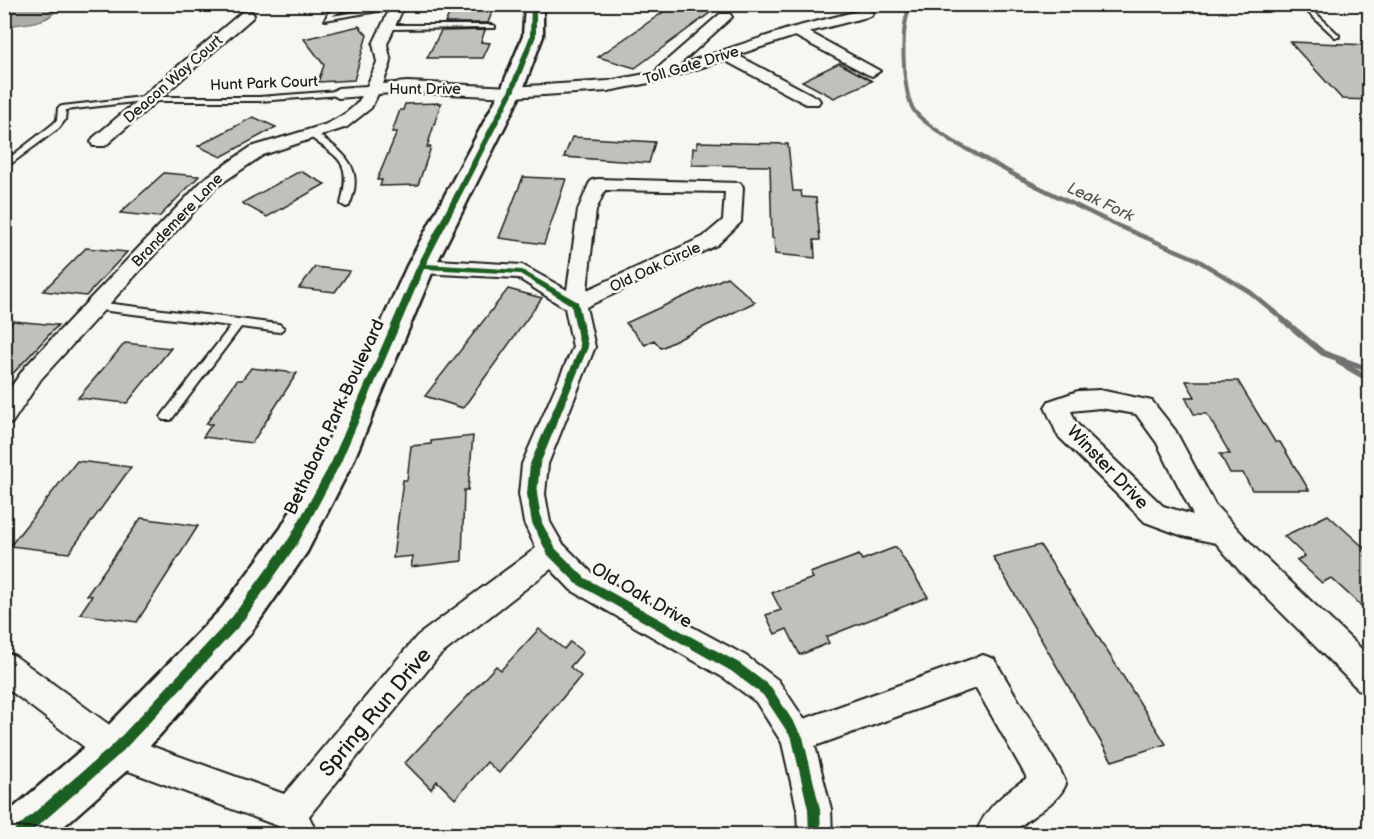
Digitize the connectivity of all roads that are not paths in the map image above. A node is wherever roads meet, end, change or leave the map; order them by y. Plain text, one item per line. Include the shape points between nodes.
1 (350, 4) edge
2 (534, 4) edge
3 (1302, 4) edge
4 (398, 6) edge
5 (866, 13) dead end
6 (247, 15) dead end
7 (725, 17) dead end
8 (387, 27) junction
9 (493, 27) dead end
10 (796, 31) junction
11 (1337, 36) dead end
12 (726, 55) junction
13 (873, 71) dead end
14 (654, 78) junction
15 (373, 90) junction
16 (511, 92) junction
17 (338, 93) joint
18 (151, 99) junction
19 (812, 101) dead end
20 (313, 135) junction
21 (99, 142) dead end
22 (4, 167) edge
23 (346, 204) dead end
24 (422, 266) junction
25 (575, 304) junction
26 (96, 306) junction
27 (238, 324) junction
28 (279, 328) dead end
29 (4, 416) edge
30 (167, 417) dead end
31 (1224, 533) junction
32 (552, 552) junction
33 (4, 667) edge
34 (1370, 678) edge
35 (797, 737) junction
36 (116, 750) junction
37 (295, 824) edge
38 (20, 834) edge
39 (815, 834) edge
40 (993, 834) edge

1 - 4 lane via 327,19
2 - 16 street, Bethabara Park Boulevard via 533,36
3 - 11 lane
4 - 8 street, Brandemere Lane
5 - 10 street, Toll Gate Drive
6 - 18 street, Deacon Way Court
7 - 14 street
8 - 9 lane
8 - 15 street, Brandemere Lane via 380,44 384,62
10 - 12 street, Toll Gate Drive
10 - 13 street
12 - 14 street, Toll Gate Drive
12 - 19 street
14 - 16 street, Toll Gate Drive via 585,88
15 - 16 street, Hunt Drive via 425,87
15 - 17 street, Hunt Drive
15 - 20 street, Brandemere Lane via 358,111 341,124
16 - 24 street, Bethabara Park Boulevard
17 - 18 lane, Hunt Park Court via 259,99
18 - 21 street, Deacon Way Court
18 - 22 lane, Hunt Park Court via 62,108 56,126
20 - 23 lane via 346,161 351,173
20 - 26 street, Brandemere Lane via 270,146 229,168 210,183
24 - 25 street via 522,272
24 - 36 street, Bethabara Park Boulevard via 335,464 294,540 236,621
25 - 25 street, Old Oak Circle via 710,242 732,222 734,187 598,184 587,210
25 - 32 street, Old Oak Drive via 584,347 535,464 532,494 537,523
26 - 27 lane
26 - 29 street, Brandemere Lane via 33,373
27 - 28 lane
27 - 30 lane
31 - 31 street, Winster Drive via 1206,513 1166,437 1144,406 1106,399 1072,400 1058,407 1067,429 1154,514
31 - 34 street, Winster Drive
32 - 35 street, Old Oak Drive via 581,581 735,667 767,691
32 - 37 street, Spring Run Drive via 429,646
33 - 36 street
35 - 39 street, Old Oak Drive
35 - 40 street via 983,670 1049,784 1016,805
36 - 37 street
36 - 38 street, Bethabara Park Boulevard

